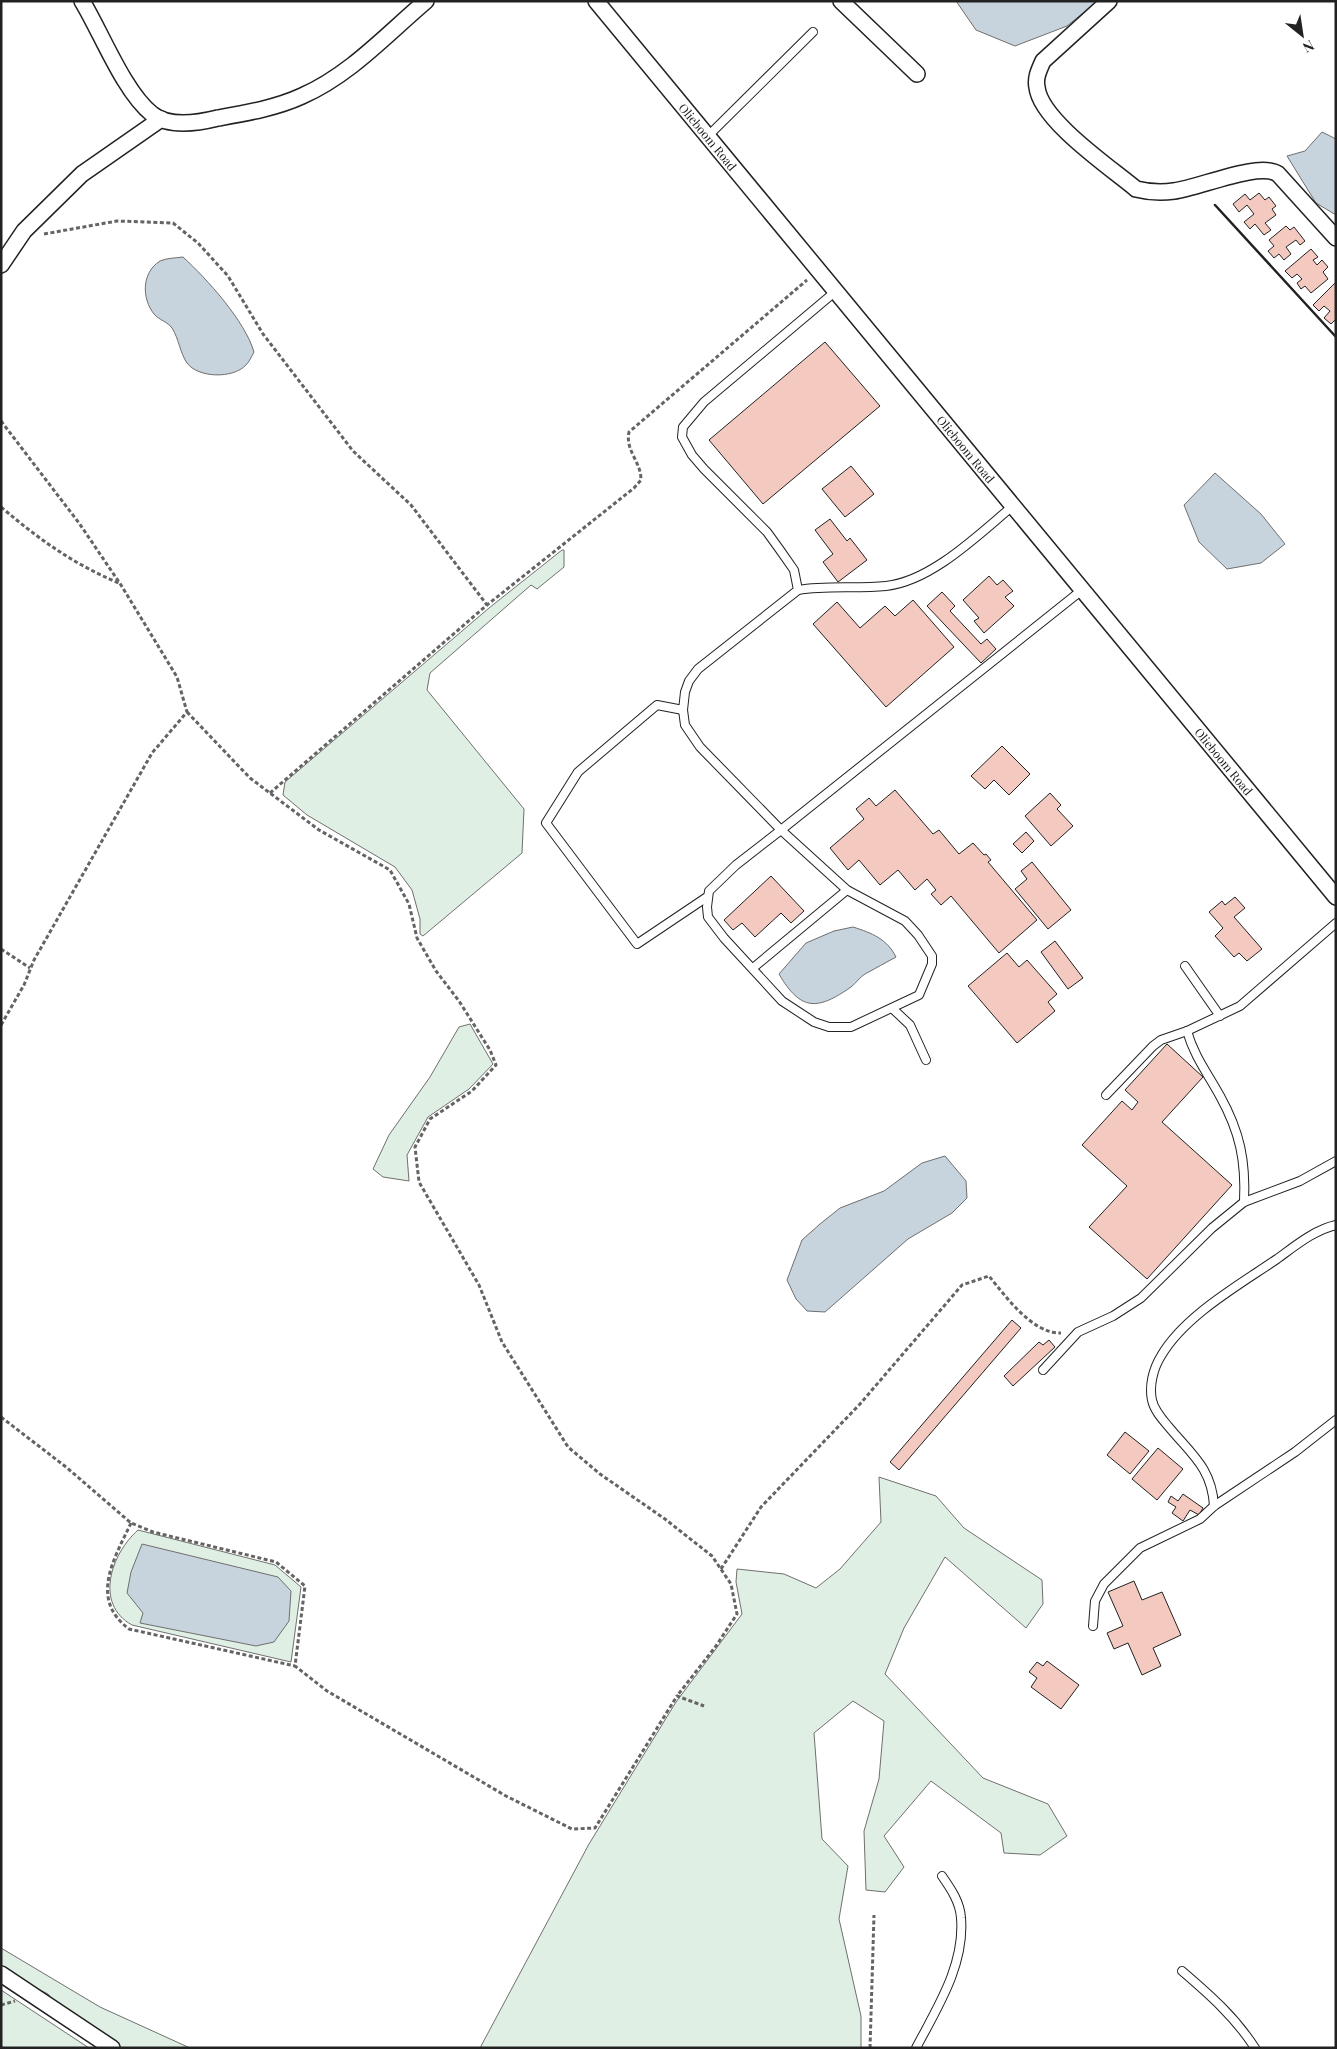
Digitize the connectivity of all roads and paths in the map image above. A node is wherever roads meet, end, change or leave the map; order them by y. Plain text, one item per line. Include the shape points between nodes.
1 (82, 1) edge
2 (426, 1) edge
3 (596, 1) edge
4 (841, 1) edge
5 (1109, 1) edge
6 (813, 32) dead end
7 (917, 74) dead end
8 (161, 119) junction
9 (708, 136) junction
10 (24, 231) junction
11 (1336, 238) edge
12 (1, 265) edge
13 (820, 270) junction
14 (837, 291) junction
15 (1, 421) edge
16 (1014, 505) junction
17 (1, 507) edge
18 (121, 585) junction
19 (798, 590) junction
20 (1082, 590) junction
21 (487, 605) junction
22 (683, 710) junction
23 (187, 712) junction
24 (270, 793) junction
25 (782, 830) junction
26 (847, 890) junction
27 (707, 897) junction
28 (1336, 897) edge
29 (1336, 923) edge
30 (1, 949) edge
31 (1185, 966) dead end
32 (30, 968) junction
33 (753, 968) junction
34 (893, 1009) junction
35 (1220, 1016) junction
36 (1, 1025) edge
37 (1187, 1031) junction
38 (926, 1060) dead end
39 (1106, 1095) dead end
40 (1336, 1161) edge
41 (1244, 1202) junction
42 (1336, 1225) edge
43 (1078, 1332) junction
44 (1043, 1370) dead end
45 (1, 1417) edge
46 (1336, 1420) edge
47 (1214, 1506) junction
48 (131, 1523) junction
49 (721, 1569) junction
50 (1093, 1626) dead end
51 (295, 1666) junction
52 (676, 1696) junction
53 (704, 1706) dead end
54 (942, 1876) dead end
55 (874, 1915) dead end
56 (1182, 1971) dead end
57 (1, 1974) edge
58 (112, 2048) edge
59 (870, 2048) edge
60 (916, 2048) edge
61 (1255, 2048) edge

1 - 8 street via 101,40 138,100 151,114
2 - 8 street via 355,63 318,88 287,101 208,120 187,123
3 - 9 street, Olieboom Road
4 - 7 street
5 - 11 street via 1043,61 1036,86 1053,118 1136,189 1174,191 1260,170 1275,172
6 - 9 lane
8 - 10 street via 82,174
9 - 13 street, Olieboom Road
10 - 12 street
10 - 21 path via 49,235 117,221 173,223 198,243 228,276 263,334 353,451 411,505
13 - 14 street, Olieboom Road
13 - 21 path via 629,432 628,448 641,472 641,480 634,488
14 - 16 street, Olieboom Road
14 - 19 lane via 704,402 683,427 682,437 692,454 767,532 780,550 794,570
15 - 18 path via 79,522
16 - 19 lane via 961,549 916,578 887,586
16 - 20 street, Olieboom Road
17 - 18 path via 43,542
18 - 23 path via 177,678
19 - 22 lane via 698,669 689,681
20 - 25 lane
20 - 28 street, Olieboom Road
21 - 24 path
22 - 25 lane via 686,725 700,747
22 - 27 lane via 657,705 578,772 546,823 637,944
23 - 24 path via 250,778
23 - 32 path via 152,753
24 - 49 path via 319,830 390,870 409,904 417,938 490,1050 496,1065 492,1072 472,1091 430,1119 415,1146 418,1182 479,1285 507,1351 568,1448 712,1556
25 - 26 lane
25 - 27 lane via 736,865 716,883
26 - 33 lane
26 - 34 lane via 905,922 932,956 930,970 919,995
27 - 33 lane via 708,917
29 - 35 lane via 1251,998
30 - 32 path
31 - 35 lane
32 - 36 path
33 - 34 lane via 782,1001 829,1027 851,1027
34 - 38 lane via 910,1025
35 - 37 lane
37 - 39 lane via 1153,1046
37 - 41 lane via 1198,1061 1220,1096 1236,1131 1245,1164
40 - 41 lane via 1300,1181
41 - 43 lane via 1212,1228 1141,1298
42 - 47 lane via 1308,1238 1199,1314 1171,1342 1155,1368 1152,1402 1162,1419 1204,1468 1213,1488
43 - 44 lane
43 - 49 path via 1052,1333 1017,1311 989,1276 962,1285 860,1404 761,1507
45 - 48 path
46 - 47 lane via 1295,1452
47 - 50 lane via 1200,1519 1140,1548 1125,1560 1104,1584 1095,1601
48 - 51 path via 152,1532 276,1562 305,1586
48 - 51 path via 108,1573 106,1591 118,1621 129,1629
49 - 52 path via 731,1584 737,1614
51 - 52 path via 326,1691 506,1796 572,1829 595,1828
52 - 53 path
54 - 60 lane via 954,1893 962,1918 959,1948 946,1991
55 - 59 path
56 - 61 lane via 1221,2004 1242,2027
57 - 58 street

